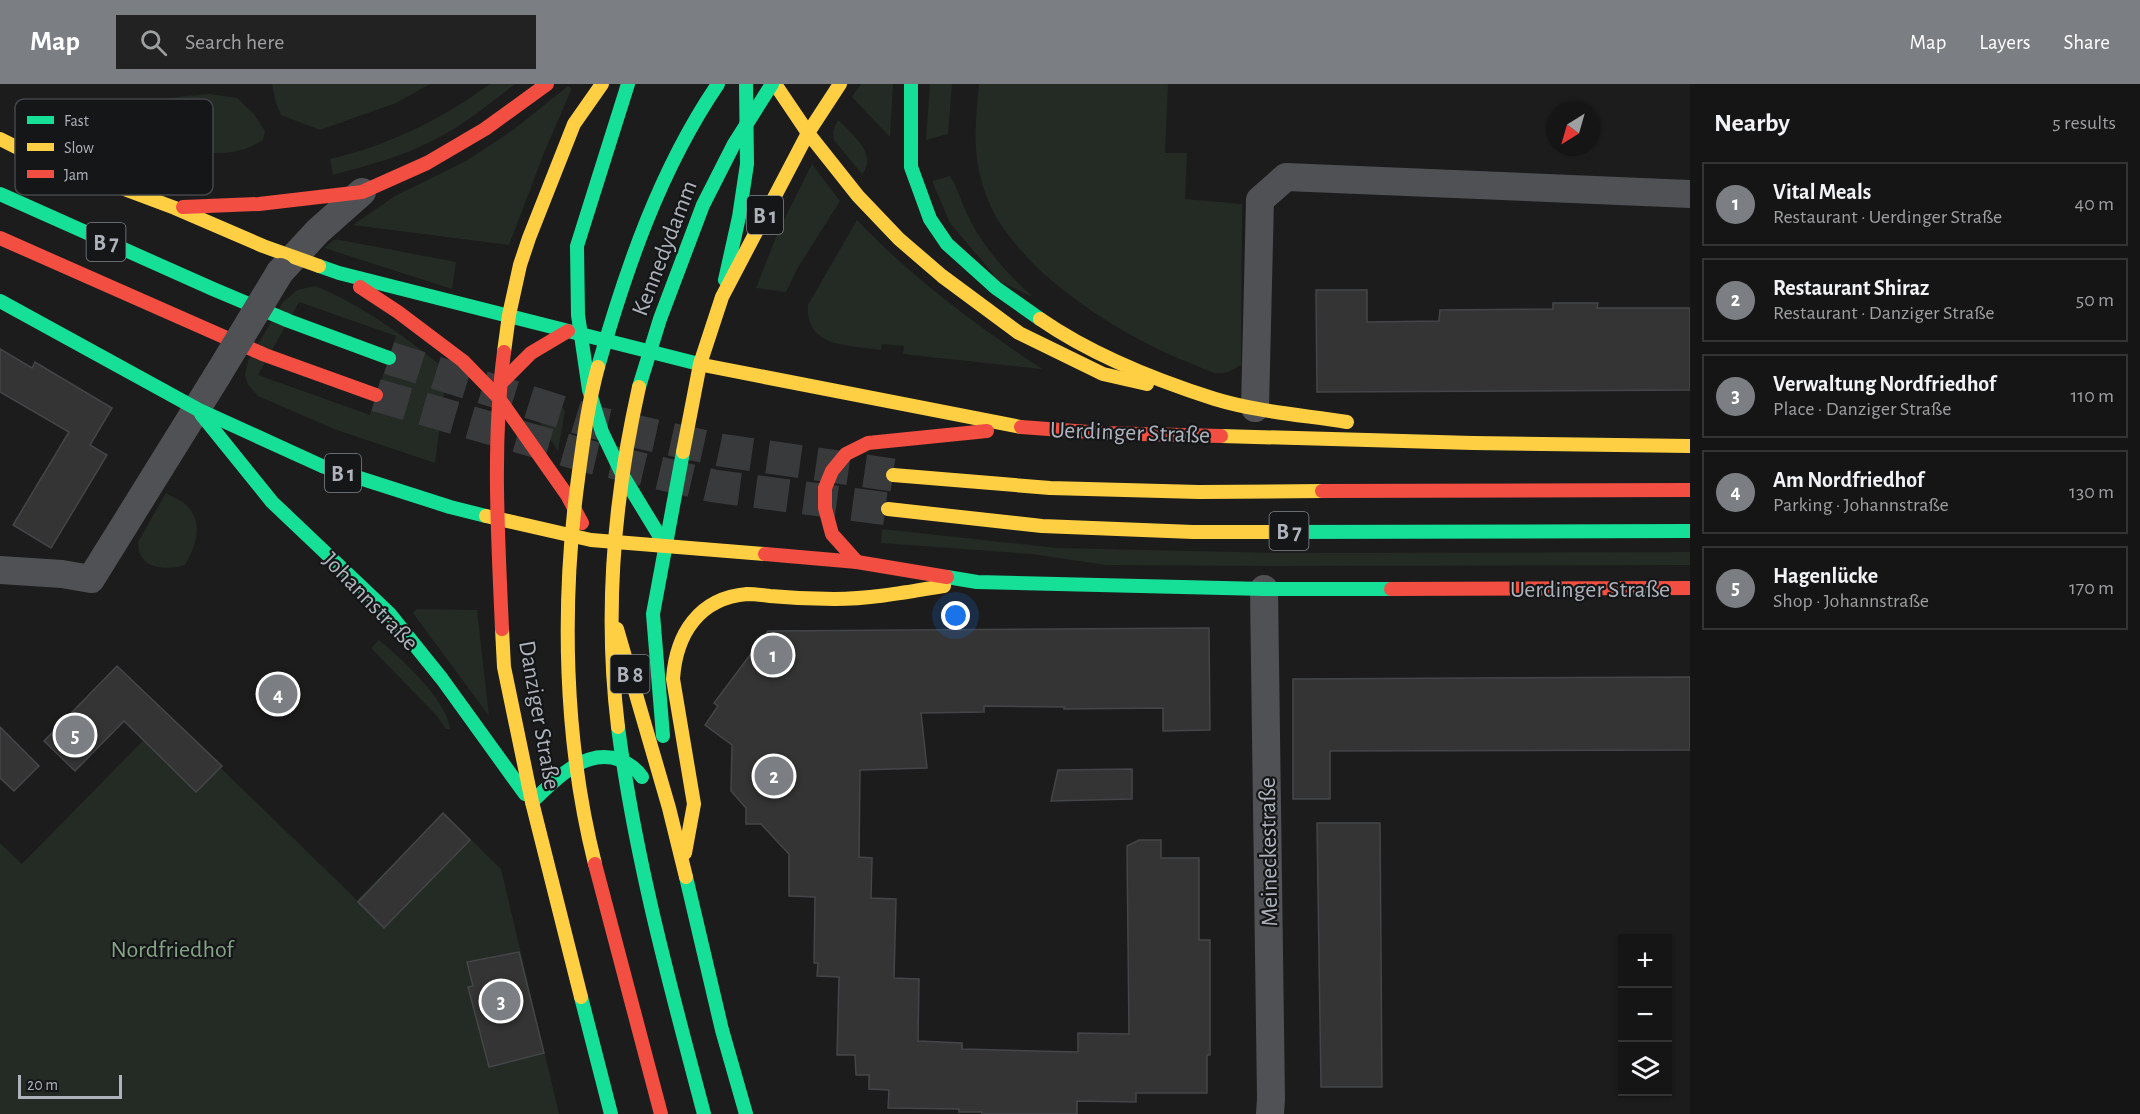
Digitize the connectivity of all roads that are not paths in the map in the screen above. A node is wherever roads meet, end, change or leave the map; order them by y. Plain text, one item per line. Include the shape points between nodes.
1 (547, 84) edge
2 (602, 84) edge
3 (628, 84) edge
4 (718, 84) edge
5 (746, 84) edge
6 (774, 84) edge
7 (840, 84) edge
8 (911, 84) edge
9 (808, 133) junction
10 (0, 139) edge
11 (15, 146) edge
12 (362, 192) junction
13 (0, 194) edge
14 (1690, 194) edge
15 (140, 195) edge
16 (175, 208) junction
17 (0, 238) edge
18 (287, 264) junction
19 (339, 273) junction
20 (722, 297) junction
21 (0, 300) edge
22 (509, 315) junction
23 (574, 333) junction
24 (389, 358) tunnel mouth
25 (700, 364) junction
26 (501, 383) junction
27 (375, 395) tunnel mouth
28 (498, 397) junction
29 (1216, 399) junction
30 (1256, 408) junction
31 (197, 409) junction
32 (588, 418) joint
33 (1025, 428) junction
34 (1473, 443) junction
35 (1690, 446) edge
36 (893, 475) tunnel mouth
37 (1690, 490) edge
38 (888, 509) tunnel mouth
39 (496, 518) junction
40 (1690, 531) edge
41 (665, 545) junction
42 (592, 546) junction
43 (857, 562) junction
44 (0, 570) edge
45 (601, 574) dead end
46 (977, 582) junction
47 (1264, 589) junction
48 (1685, 589) edge
49 (532, 802) junction
50 (669, 808) junction
51 (683, 863) junction
52 (611, 1114) edge
53 (661, 1114) edge
54 (704, 1114) edge
55 (746, 1114) edge
56 (1270, 1114) edge

1 - 12 main road via 485,129 427,163
2 - 22 main road via 574,124 529,238
3 - 23 main road via 577,246
4 - 32 main road, Kennedydamm, bridge via 681,148 640,238 610,322
5 - 20 main road via 747,164
6 - 9 main road, Uerdinger Straße
6 - 54 main road, Kennedydamm, bridge via 746,122 714,179 658,323 628,440 614,564 612,657 636,842
7 - 9 main road, B 1
8 - 29 main road via 912,167 930,219 947,244 996,288 1056,330 1122,365
9 - 20 main road, B 1
9 - 29 main road, Uerdinger Straße via 858,196 899,239 1019,333 1103,374
10 - 11 main road
12 - 16 main road via 259,204
12 - 18 street
13 - 24 main road, B 7 via 213,289
14 - 30 street via 1286,177 1260,200
15 - 16 main road
16 - 18 main road via 262,246
17 - 27 main road, B 7 via 265,355
18 - 19 main road
18 - 31 street, bridge
19 - 22 main road
19 - 28 main road via 463,361
20 - 25 main road, B 1
21 - 31 main road, Johannstraße / B 1
22 - 23 main road
22 - 26 main road, Danziger Straße
23 - 25 main road, Uerdinger Straße
23 - 26 main road via 531,351
23 - 41 main road via 601,431
25 - 33 main road, Uerdinger Straße
25 - 41 main road, B 1
26 - 28 main road, Danziger Straße
28 - 39 main road, Danziger Straße
28 - 42 main road via 567,495
29 - 30 main road
30 - 34 main road
31 - 39 main road, Johannstraße / B 1 via 322,466 442,505
31 - 44 street via 91,579
31 - 49 main road, Johannstraße via 272,502 389,613
32 - 53 main road, Danziger Straße, bridge via 572,523 567,589 571,713 581,800 597,873
33 - 34 main road, Uerdinger Straße
33 - 43 main road via 885,440 846,454 832,471 825,489 825,508 832,534
34 - 35 main road, Uerdinger Straße
36 - 37 main road, B 7 via 1050,488 1199,492
38 - 40 main road, B 7 via 1042,526 1182,532
39 - 42 main road, Johannstraße / B 1
39 - 49 main road, Danziger Straße via 504,667
41 - 42 main road, Johannstraße / B 1
41 - 43 main road, Uerdinger Straße
41 - 50 main road via 653,614
43 - 46 main road, Uerdinger Straße
45 - 50 main road, B 8
46 - 47 main road, Uerdinger Straße
46 - 51 main road via 844,599 743,594 724,598 698,614 679,640 672,664 694,804
47 - 48 main road, Uerdinger Straße
47 - 56 street, Meineckestraße
49 - 51 main road via 568,768 606,756 622,760 640,772
49 - 52 main road, Danziger Straße
50 - 51 main road
51 - 55 main road

